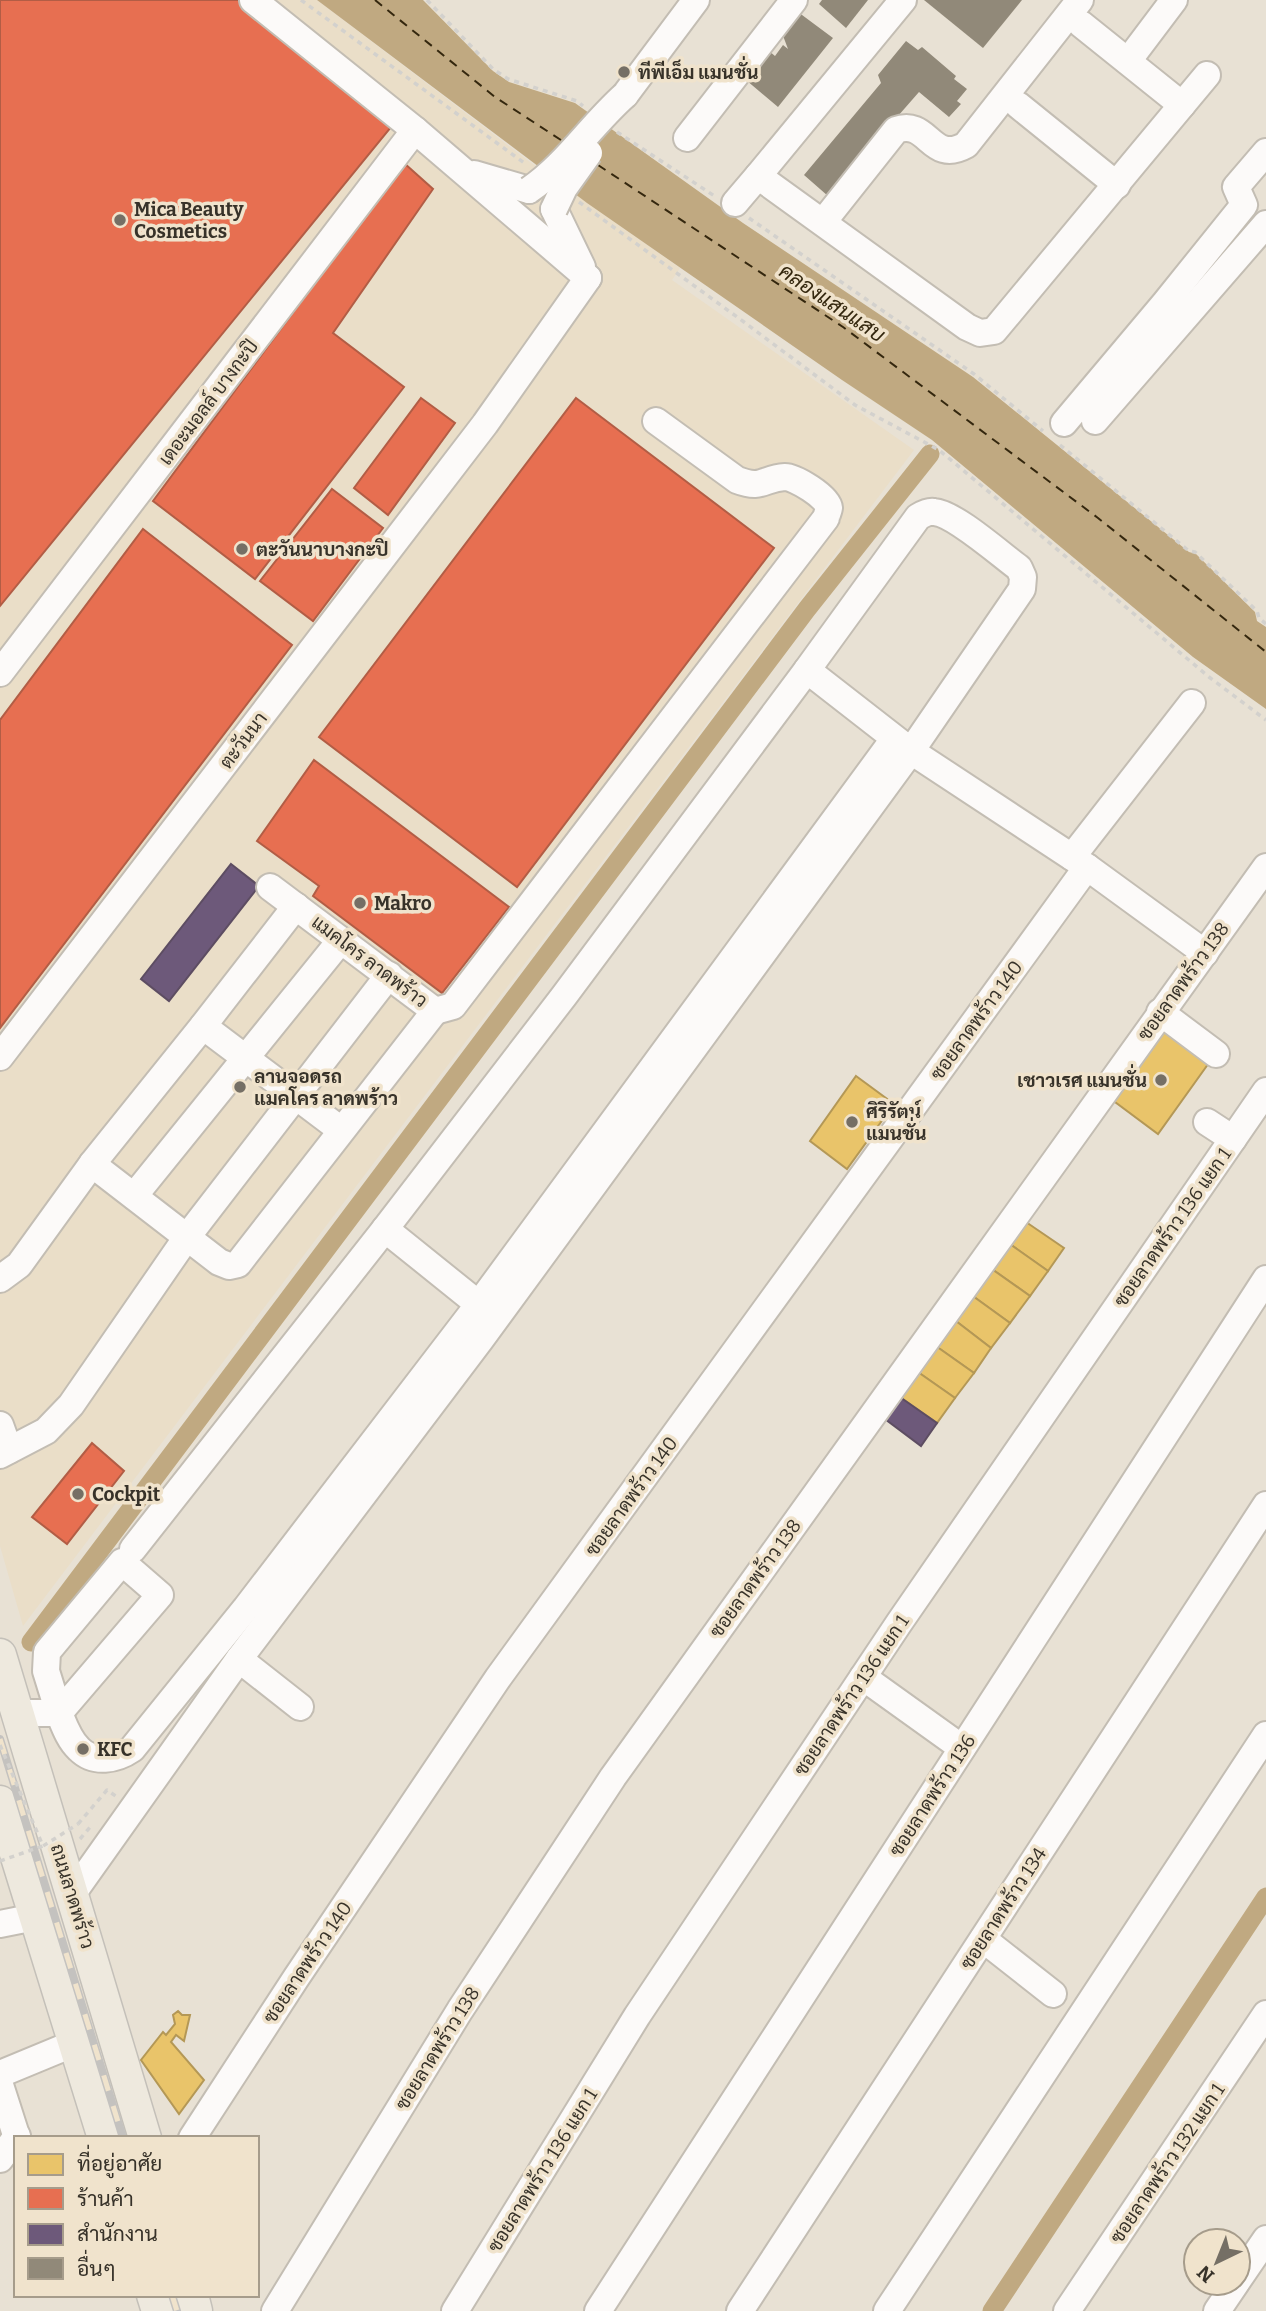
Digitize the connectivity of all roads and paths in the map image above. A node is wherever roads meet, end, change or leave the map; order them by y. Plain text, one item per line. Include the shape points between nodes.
1 (253, 0) edge
2 (302, 0) edge
3 (427, 0) edge
4 (696, 0) edge
5 (794, 0) edge
6 (1174, 0) edge
7 (903, 1) edge
8 (1081, 12) edge
9 (1128, 61) junction
10 (1207, 75) dead end
11 (625, 95) junction
12 (1018, 105) dead end
13 (1182, 105) junction
14 (588, 109) dead end
15 (610, 126) dead end
16 (626, 128) dead end
17 (415, 130) junction
18 (620, 134) junction
19 (687, 138) dead end
20 (1266, 152) edge
21 (462, 170) junction
22 (758, 176) junction
23 (531, 180) junction
24 (1117, 185) junction
25 (566, 205) junction
26 (735, 207) junction
27 (824, 222) junction
28 (1266, 224) edge
29 (588, 278) junction
30 (656, 421) dead end
31 (1095, 421) dead end
32 (1064, 423) dead end
33 (1266, 624) edge
34 (807, 670) junction
35 (0, 673) edge
36 (1192, 703) dead end
37 (1266, 720) edge
38 (903, 745) junction
39 (1080, 862) junction
40 (1266, 867) edge
41 (270, 887) dead end
42 (296, 906) junction
43 (341, 940) junction
44 (1205, 953) junction
45 (389, 975) junction
46 (435, 1010) junction
47 (1160, 1012) junction
48 (203, 1026) junction
49 (1216, 1054) dead end
50 (0, 1057) edge
51 (246, 1058) junction
52 (1266, 1091) edge
53 (295, 1096) junction
54 (1207, 1122) dead end
55 (341, 1130) junction
56 (1233, 1139) junction
57 (92, 1164) junction
58 (134, 1196) junction
59 (385, 1228) junction
60 (187, 1237) junction
61 (0, 1279) edge
62 (1266, 1279) edge
63 (485, 1320) junction
64 (0, 1425) edge
65 (4, 1453) edge
66 (1266, 1505) edge
67 (133, 1549) dead end
68 (0, 1655) edge
69 (239, 1659) junction
70 (863, 1677) junction
71 (300, 1707) dead end
72 (18, 1713) junction
73 (59, 1713) junction
74 (1266, 1735) edge
75 (0, 1745) edge
76 (962, 1748) junction
77 (117, 1797) dead end
78 (0, 1802) edge
79 (99, 1818) dead end
80 (52, 1852) junction
81 (0, 1861) edge
82 (72, 1893) junction
83 (35, 1917) junction
84 (0, 1924) edge
85 (983, 1939) junction
86 (1054, 1994) dead end
87 (1266, 2014) edge
88 (75, 2043) junction
89 (0, 2074) edge
90 (0, 2085) edge
91 (17, 2136) edge
92 (103, 2136) edge
93 (144, 2136) edge
94 (193, 2136) edge
95 (14, 2141) edge
96 (0, 2159) edge
97 (1266, 2239) edge
98 (1252, 2260) edge
99 (275, 2311) edge
100 (455, 2311) edge
101 (598, 2311) edge
102 (740, 2311) edge
103 (887, 2311) edge
104 (1067, 2311) edge

1 - 17 street
2 - 23 path
3 - 14 path via 493,69
4 - 11 street
5 - 19 street
6 - 9 street
7 - 22 street
8 - 9 street
8 - 27 street via 966,145 951,152 913,128 896,130
9 - 13 street
10 - 13 street
11 - 23 street, bridge via 547,177
11 - 25 street, bridge via 616,117 564,188
12 - 24 street
13 - 24 street
15 - 18 path
16 - 18 path
17 - 21 street
17 - 35 street, เดอะมอลล์ บางกะปิ
18 - 26 path
20 - 32 street via 1236,187 1244,205
21 - 23 street
21 - 29 street
22 - 26 street
22 - 27 street
24 - 27 street via 994,331 980,333
25 - 29 street
25 - 37 path via 744,322 855,405 939,450
26 - 33 path via 974,374 1195,552
28 - 31 street
29 - 50 street, ตะวันนา via 485,424
30 - 46 street via 751,486 795,478 826,500 826,518 453,1006
34 - 38 street
34 - 38 street via 925,513 949,516 1019,568 1022,589
34 - 59 street
36 - 39 street, ซอยลาดพร้าว 140
38 - 39 street
38 - 63 street
39 - 44 street
39 - 94 street, ซอยลาดพร้าว 140 via 498,1678
40 - 44 street, ซอยลาดพร้าว 138
41 - 42 street
42 - 43 street, แมคโคร ลาดพร้าว
42 - 48 street, แมคโคร ลาดพร้าว
43 - 45 street, แมคโคร ลาดพร้าว
43 - 51 street
44 - 47 street, ซอยลาดพร้าว 138
45 - 46 street, แมคโคร ลาดพร้าว
45 - 53 street
46 - 55 street, แมคโคร ลาดพร้าว
47 - 49 street
47 - 99 street, ซอยลาดพร้าว 138 via 613,1777 460,2010
48 - 51 street
48 - 57 street, แมคโคร ลาดพร้าว
51 - 53 street
51 - 58 street
52 - 56 street, ซอยลาดพร้าว 136 แยก 1
53 - 55 street
53 - 60 street
54 - 56 street
55 - 60 street, แมคโคร ลาดพร้าว via 238,1264 219,1262
56 - 70 street, ซอยลาดพร้าว 136 แยก 1
57 - 58 street, แมคโคร ลาดพร้าว
57 - 61 street, แมคโคร ลาดพร้าว via 19,1265
58 - 60 street, แมคโคร ลาดพร้าว
59 - 63 street
59 - 67 street
60 - 65 street via 71,1405 46,1431
62 - 76 street, ซอยลาดพร้าว 136
63 - 69 street
63 - 73 street via 132,1749 109,1759 86,1754 71,1738
64 - 65 street
66 - 85 street, ซอยลาดพร้าว 134
68 - 72 main road, ถนนลาดพร้าว
69 - 71 street
69 - 82 street
70 - 76 street
70 - 100 street, ซอยลาดพร้าว 136 แยก 1 via 637,2016
72 - 73 street
72 - 80 main road, ถนนลาดพร้าว
73 - 73 street via 46,1671 47,1652 122,1562 160,1595
74 - 103 street
75 - 80 path, bridge
76 - 101 street, ซอยลาดพร้าว 136
77 - 80 path, bridge via 107,1790
78 - 83 main road
79 - 80 path
80 - 81 path, bridge
80 - 82 main road, ถนนลาดพร้าว
82 - 93 main road, ถนนลาดพร้าว
83 - 84 street
83 - 88 main road
85 - 86 street
85 - 102 street, ซอยลาดพร้าว 134
87 - 104 street, ซอยลาดพร้าว 132 แยก 1
88 - 89 street
88 - 92 main road
90 - 91 street
95 - 96 street
97 - 98 street

